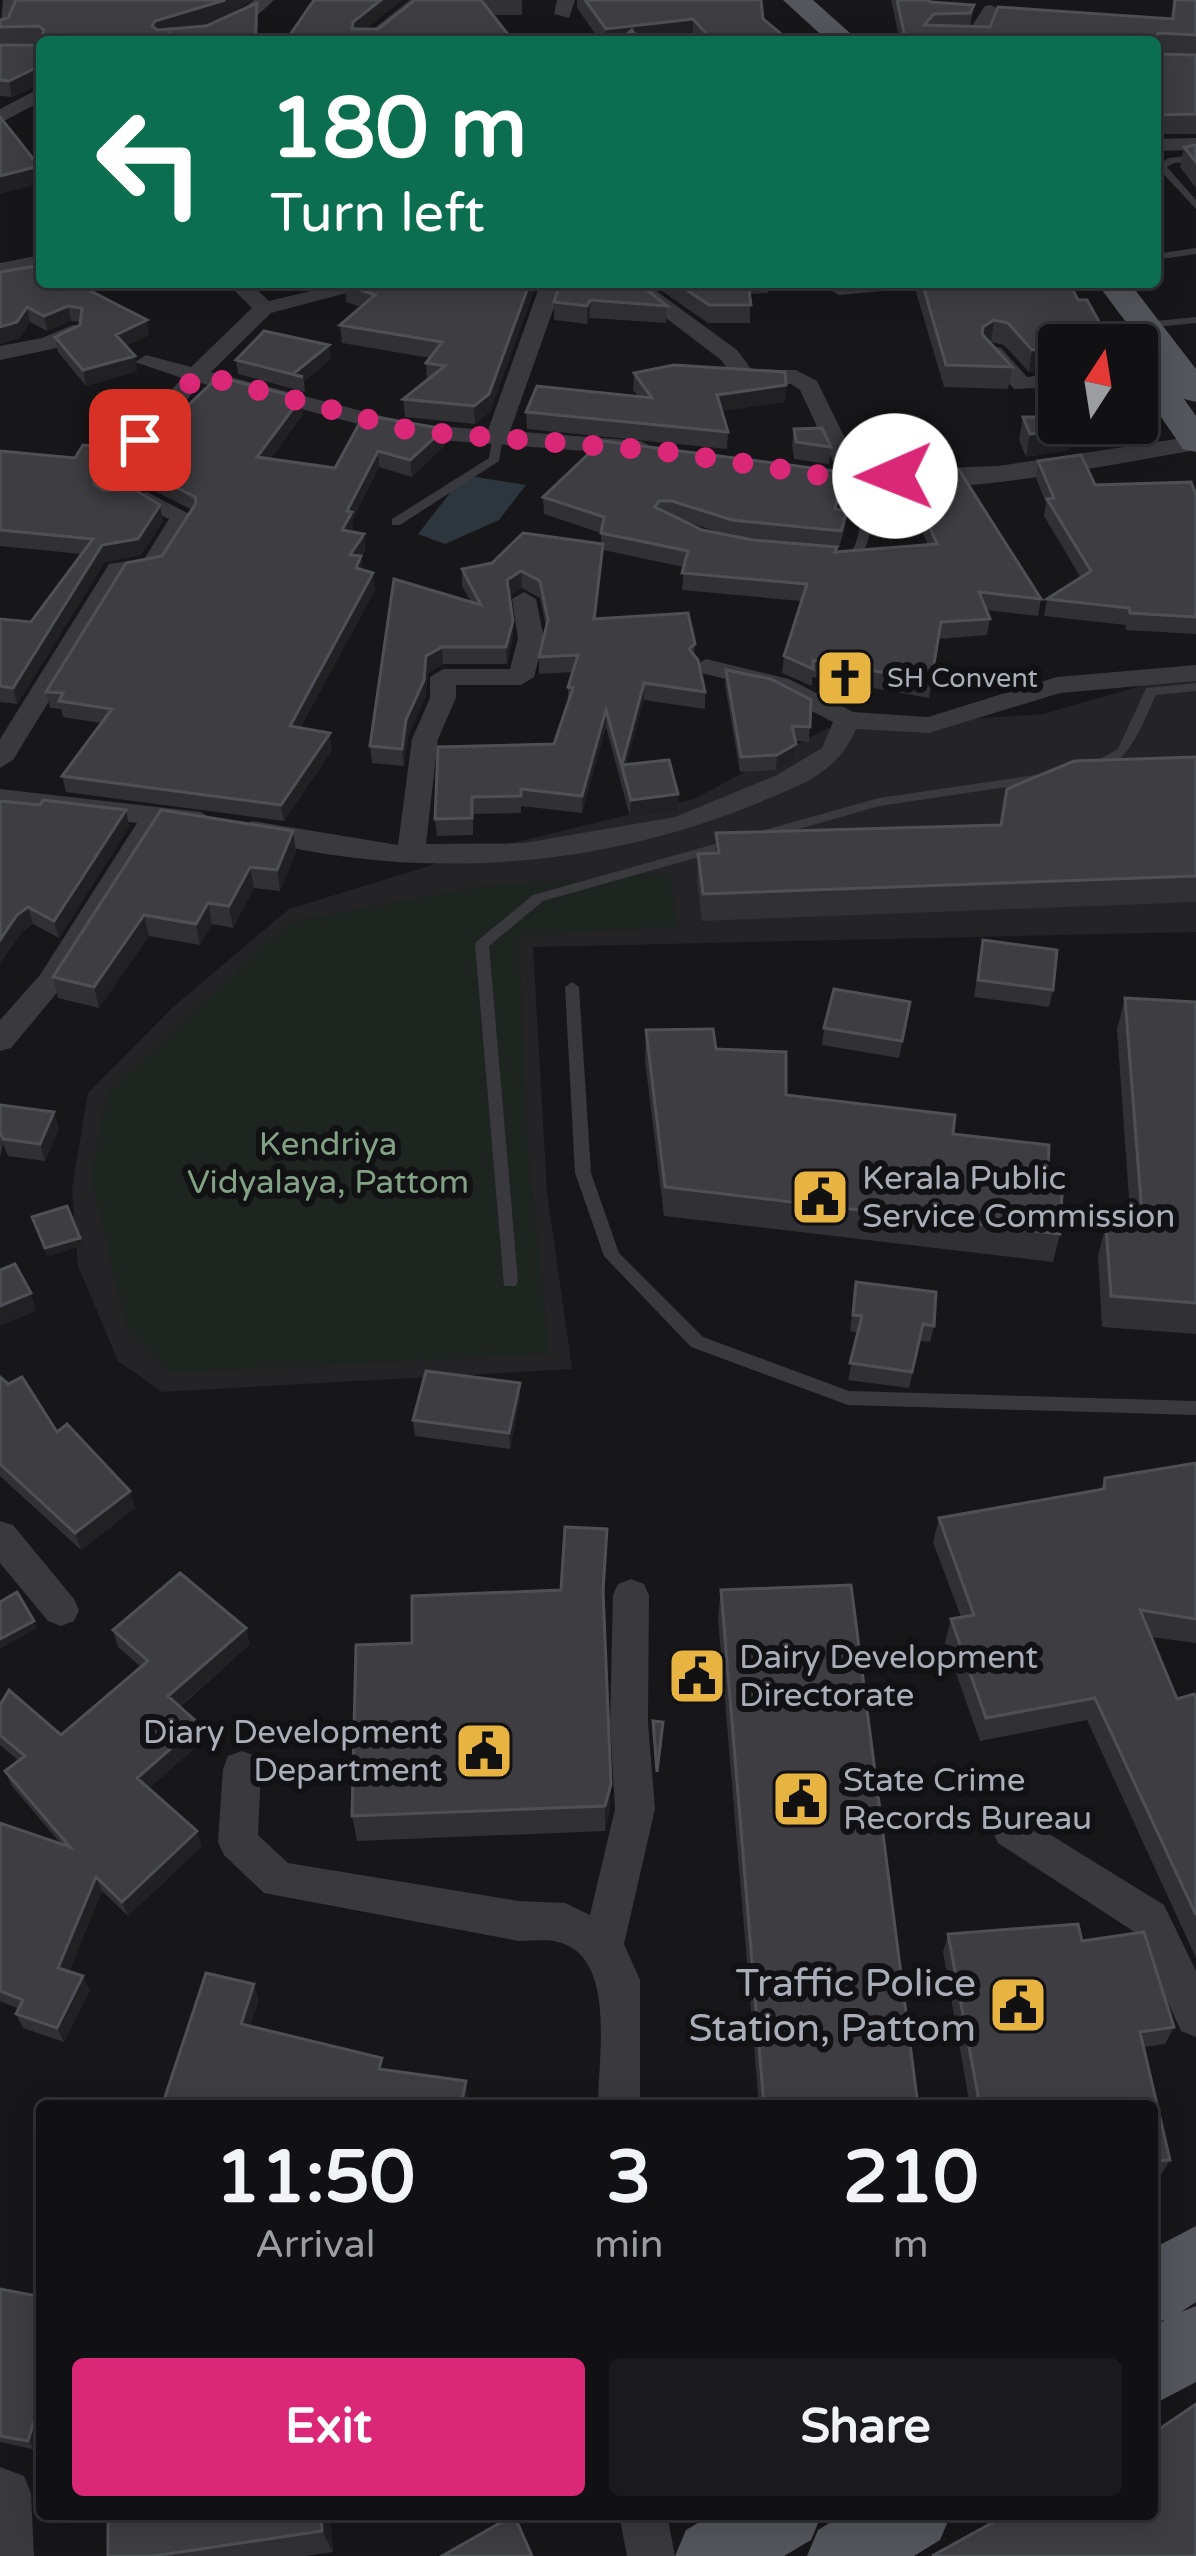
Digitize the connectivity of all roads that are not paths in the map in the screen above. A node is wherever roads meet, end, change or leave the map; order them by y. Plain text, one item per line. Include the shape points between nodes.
1 (12, 0) edge
2 (266, 0) edge
3 (420, 0) edge
4 (772, 0) edge
5 (797, 0) edge
6 (991, 10) edge
7 (231, 27) junction
8 (0, 31) edge
9 (193, 36) edge
10 (241, 36) edge
11 (371, 36) edge
12 (811, 36) edge
13 (839, 36) edge
14 (979, 36) edge
15 (36, 96) edge
16 (0, 117) edge
17 (1196, 144) edge
18 (1161, 145) edge
19 (1196, 158) edge
20 (1196, 206) edge
21 (1196, 251) edge
22 (1161, 256) edge
23 (36, 262) edge
24 (0, 269) edge
25 (243, 288) edge
26 (351, 288) edge
27 (550, 288) edge
28 (639, 288) edge
29 (850, 288) edge
30 (1082, 288) edge
31 (1114, 288) edge
32 (839, 289) dead end
33 (264, 308) junction
34 (1196, 320) edge
35 (1114, 324) edge
36 (1128, 324) edge
37 (73, 331) edge
38 (1158, 341) edge
39 (993, 352) edge
40 (0, 353) edge
41 (146, 362) dead end
42 (1158, 366) edge
43 (197, 374) junction
44 (1038, 382) edge
45 (1158, 383) edge
46 (1196, 392) edge
47 (497, 437) junction
48 (1196, 442) edge
49 (662, 451) edge
50 (776, 469) edge
51 (853, 478) junction
52 (113, 496) edge
53 (147, 499) edge
54 (396, 522) dead end
55 (830, 554) edge
56 (524, 599) dead end
57 (706, 667) dead end
58 (1196, 674) edge
59 (1196, 687) edge
60 (847, 720) junction
61 (0, 760) edge
62 (0, 798) edge
63 (156, 815) junction
64 (410, 854) junction
65 (572, 987) dead end
66 (0, 1040) edge
67 (510, 1281) dead end
68 (1196, 1408) edge
69 (0, 1536) edge
70 (631, 1595) dead end
71 (61, 1610) dead end
72 (242, 1769) dead end
73 (1012, 1830) dead end
74 (603, 1945) junction
75 (1196, 2016) edge
76 (619, 2100) edge
77 (1196, 2261) edge
78 (1158, 2286) edge
79 (1196, 2342) edge
80 (1158, 2365) edge
81 (0, 2492) edge
82 (644, 2520) edge
83 (774, 2520) edge
84 (904, 2520) edge
85 (10, 2556) edge
86 (651, 2556) edge
87 (712, 2556) edge
88 (844, 2556) edge

1 - 8 street
2 - 7 street
3 - 11 street
4 - 12 main road
5 - 13 main road
6 - 14 street
7 - 9 street
7 - 10 street
15 - 16 street
17 - 18 street
19 - 20 lane via 1161,166
21 - 22 lane
23 - 24 street
25 - 33 street
26 - 33 street
27 - 47 street
28 - 51 street via 744,375 796,377 809,386
29 - 32 street
30 - 35 main road
31 - 36 main road
33 - 43 street
34 - 38 lane
37 - 40 street
39 - 44 street via 1022,384
41 - 43 street
42 - 46 main road
43 - 47 street via 412,431
43 - 52 street via 131,452
45 - 48 main road
47 - 49 street
47 - 54 lane via 495,459
48 - 51 street via 987,474
50 - 51 street
51 - 55 lane via 868,509 865,544 854,557
53 - 61 street via 183,517 152,565 118,569
56 - 64 street via 531,638 521,677 442,677
57 - 60 street via 801,690
58 - 60 street via 1057,685 929,725
59 - 67 lane via 1151,691 1123,751 1096,770 880,802 583,885 538,898 482,944
60 - 64 street via 833,753 788,781 682,824 524,852
62 - 63 street
63 - 64 street
63 - 66 street via 50,982
65 - 68 lane via 583,1173 612,1256 697,1342 848,1398
69 - 71 street
70 - 74 street via 635,1809
72 - 74 street via 238,1842 278,1880 565,1923
73 - 75 street via 1150,1919
74 - 76 street via 619,1980
77 - 78 main road
79 - 80 main road
81 - 85 street via 7,2493
82 - 86 street
83 - 87 main road
84 - 88 main road

